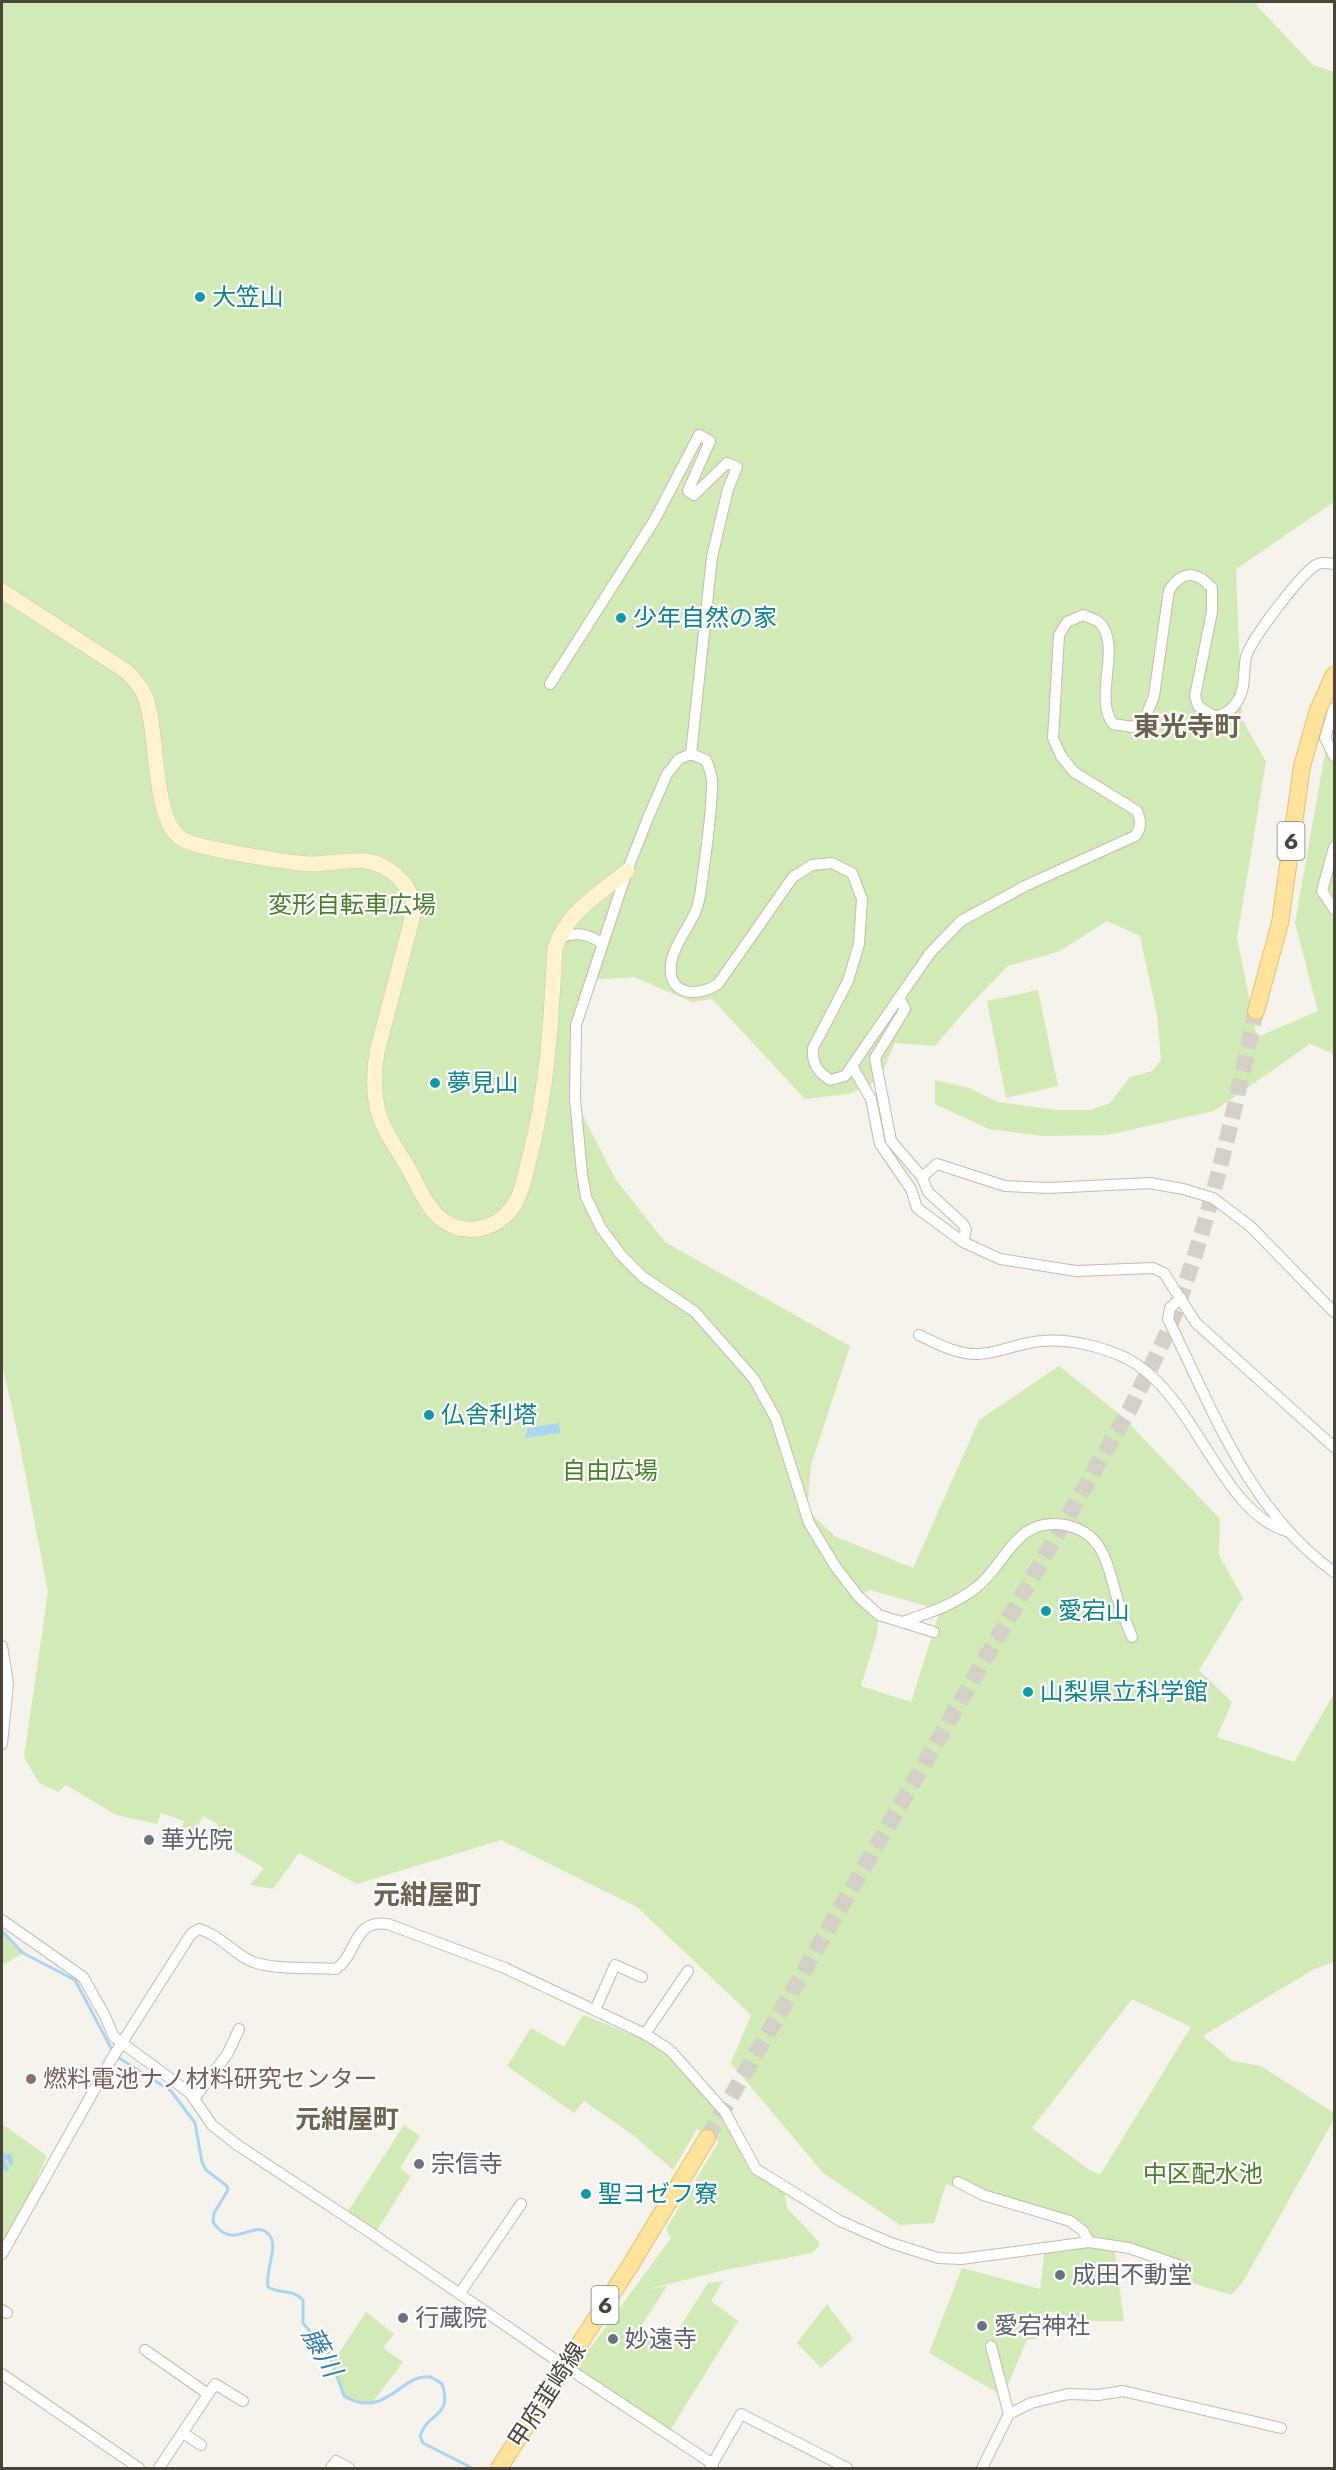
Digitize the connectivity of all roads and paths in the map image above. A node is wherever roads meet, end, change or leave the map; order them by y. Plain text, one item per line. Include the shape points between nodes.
1 (1335, 564) edge
2 (2, 591) edge
3 (1335, 675) edge
4 (550, 684) dead end
5 (1335, 708) edge
6 (691, 754) junction
7 (1335, 756) edge
8 (1335, 847) edge
9 (627, 871) junction
10 (1335, 909) edge
11 (558, 938) junction
12 (602, 943) junction
13 (900, 998) junction
14 (1256, 1011) tunnel mouth
15 (852, 1066) junction
16 (922, 1177) junction
17 (963, 1242) junction
18 (1182, 1298) junction
19 (1335, 1312) edge
20 (919, 1335) dead end
21 (1335, 1447) edge
22 (1289, 1532) junction
23 (1335, 1572) edge
24 (902, 1622) junction
25 (934, 1632) dead end
26 (1132, 1637) dead end
27 (2, 1646) edge
28 (2, 1744) edge
29 (2, 1920) edge
30 (688, 1971) dead end
31 (642, 1977) dead end
32 (595, 2010) junction
33 (239, 2030) dead end
34 (645, 2034) junction
35 (120, 2045) junction
36 (194, 2099) junction
37 (707, 2138) tunnel mouth
38 (958, 2182) dead end
39 (521, 2204) dead end
40 (1089, 2242) junction
41 (2, 2254) edge
42 (1184, 2267) dead end
43 (460, 2293) junction
44 (992, 2346) dead end
45 (145, 2350) dead end
46 (566, 2367) junction
47 (2, 2374) edge
48 (208, 2394) junction
49 (243, 2402) dead end
50 (1009, 2414) junction
51 (1281, 2428) dead end
52 (183, 2433) junction
53 (201, 2445) dead end
54 (711, 2466) edge
55 (139, 2469) edge
56 (159, 2469) edge
57 (331, 2469) edge
58 (349, 2469) edge
59 (499, 2469) edge
60 (847, 2469) edge
61 (981, 2469) edge

1 - 13 street via 1317,564 1280,604 1246,657 1238,702 1215,717 1198,706 1195,696 1212,612 1212,588 1204,580 1185,576 1177,579 1169,590 1154,696 1146,716 1133,727 1113,724 1108,717 1109,664 1103,627 1083,615 1067,622 1059,635 1053,738 1074,772 1137,812 1138,832 961,921 930,953
2 - 11 main road via 126,671 137,683 149,714 163,807 181,839 206,847 310,864 367,861 384,866 407,889 413,904 411,923 377,1052 376,1097 382,1123 429,1204 452,1225 465,1229 490,1226 514,1206 523,1183 545,1086
3 - 14 main road, 6 via 1318,710 1302,766 1280,923
4 - 6 street via 654,521 699,435 710,441 688,491 694,495 727,463 737,467 712,557
5 - 7 street via 1324,738
6 - 9 street via 679,759 667,774
6 - 15 street via 706,760 713,780 698,907 677,946 671,965 673,979 678,987 696,994 718,984 793,877 812,865 832,863 852,873 862,899 859,944 848,981 813,1048 812,1060 830,1080 845,1076
8 - 10 street via 1322,891
9 - 11 main road via 571,917
9 - 12 street
11 - 12 street via 575,932
12 - 24 street via 576,1025 575,1099 586,1197 601,1228 621,1255 643,1277 695,1312 754,1378 776,1419 814,1532 858,1596 879,1615
13 - 15 street
13 - 16 street via 905,1010 875,1058 891,1141
15 - 17 street via 871,1099 880,1144 917,1208
16 - 17 street via 928,1192 963,1224
16 - 19 street via 938,1164 1005,1186 1150,1183 1213,1198 1250,1226
17 - 18 street via 1000,1259 1076,1271 1153,1268 1164,1273
18 - 21 street via 1197,1323
18 - 22 street via 1170,1308 1168,1320 1246,1476
20 - 22 street via 954,1352 979,1354 1042,1341 1075,1341 1126,1358 1161,1382 1243,1500 1273,1528
22 - 23 street
24 - 25 street
24 - 26 street via 940,1610 968,1594 1025,1532 1042,1524 1059,1524 1088,1534 1101,1550
27 - 28 street via 8,1683
29 - 35 street via 83,1977
30 - 34 street
31 - 32 street via 615,1965
32 - 34 street
32 - 35 street via 505,1968 388,1924 363,1930 336,1969 256,1962 199,1929 191,1934
33 - 36 street via 228,2053
34 - 40 street via 670,2050 725,2112 756,2169 840,2221 938,2258 961,2259
35 - 36 street via 190,2092
35 - 41 street
36 - 43 street via 212,2125 236,2144
37 - 46 main road, 甲府韮崎線 / 6
38 - 40 street via 983,2195 1070,2221
39 - 43 street
40 - 42 street via 1129,2248
43 - 46 street
44 - 50 street
45 - 48 street
46 - 54 street
46 - 59 main road, 甲府韮崎線 / 6
47 - 55 street
48 - 49 street via 214,2384
48 - 52 street
50 - 51 street via 1030,2403 1068,2394 1124,2391
50 - 61 street
52 - 53 street
52 - 56 street
54 - 60 street via 741,2414
57 - 58 street via 336,2461

